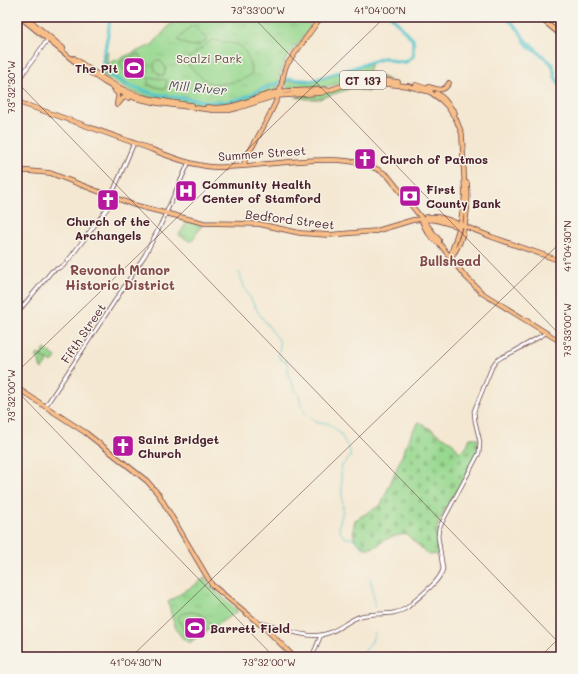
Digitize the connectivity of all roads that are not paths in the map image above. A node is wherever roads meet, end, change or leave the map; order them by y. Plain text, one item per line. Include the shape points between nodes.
1 (20, 17) edge
2 (26, 17) edge
3 (321, 17) edge
4 (539, 17) edge
5 (561, 35) edge
6 (49, 38) junction
7 (88, 69) junction
8 (17, 82) edge
9 (104, 82) junction
10 (449, 83) dead end
11 (425, 88) junction
12 (279, 93) junction
13 (443, 100) junction
14 (260, 101) junction
15 (17, 102) edge
16 (157, 103) junction
17 (274, 106) junction
18 (134, 143) junction
19 (190, 162) junction
20 (244, 165) junction
21 (17, 171) edge
22 (112, 198) junction
23 (412, 206) junction
24 (166, 214) junction
25 (422, 219) junction
26 (413, 220) junction
27 (406, 223) junction
28 (462, 226) junction
29 (426, 229) junction
30 (439, 243) junction
31 (450, 257) junction
32 (561, 261) edge
33 (17, 313) edge
34 (546, 333) junction
35 (561, 342) edge
36 (17, 388) edge
37 (45, 407) junction
38 (259, 623) junction
39 (321, 635) junction
40 (294, 657) edge
41 (312, 657) edge

1 - 6 main road, CT 137
2 - 6 main road, CT 137
3 - 12 main road via 289,61
4 - 5 main road
6 - 7 main road, CT 137
6 - 8 street
7 - 9 main road, CT 137
7 - 12 main road, CT 137 via 143,97 210,107 238,105
9 - 16 main road, CT 137 via 122,93
9 - 16 main road via 118,94 117,104 125,97 146,103
10 - 11 main road via 448,90
11 - 12 main road, CT 137 via 368,79 318,90
11 - 13 main road, CT 137 via 432,90
12 - 13 main road, CT 137 via 321,93 344,85 364,82 408,86 430,92
12 - 14 main road, CT 137
12 - 17 main road
13 - 28 main road, CT 137 via 456,119 462,134 465,186
14 - 16 main road, CT 137 via 220,111
14 - 17 main road via 270,100
15 - 18 main road, Summer Street
17 - 20 main road
18 - 19 main road, Summer Street
18 - 22 street
19 - 20 main road, Summer Street via 213,167
19 - 24 street, Fifth Street
20 - 23 main road, Summer Street via 332,160 365,165 388,176
21 - 22 main road, Bedford Street via 50,173
22 - 24 main road, Bedford Street
22 - 33 street via 110,205 72,257 47,277
23 - 25 main road, Summer Street
23 - 26 main road via 415,214
24 - 27 main road, Bedford Street via 200,222 259,224 321,235 376,231
24 - 37 street, Fifth Street via 139,264
25 - 26 main road, Bedford Street
25 - 28 main road, Bedford Street
25 - 29 main road
25 - 30 main road
26 - 27 main road, Bedford Street
27 - 29 main road via 420,224
28 - 31 main road, CT 137 via 460,241
28 - 32 main road, Bedford Street
29 - 30 main road
30 - 31 main road
31 - 34 main road via 482,293
34 - 35 main road
34 - 39 street via 500,358 491,369 474,411 480,442 479,453 439,528 443,566 440,575 403,610 361,616 332,632
36 - 37 main road
37 - 38 main road via 97,441 150,484 214,587
38 - 39 street via 305,635
38 - 40 main road
39 - 41 street

